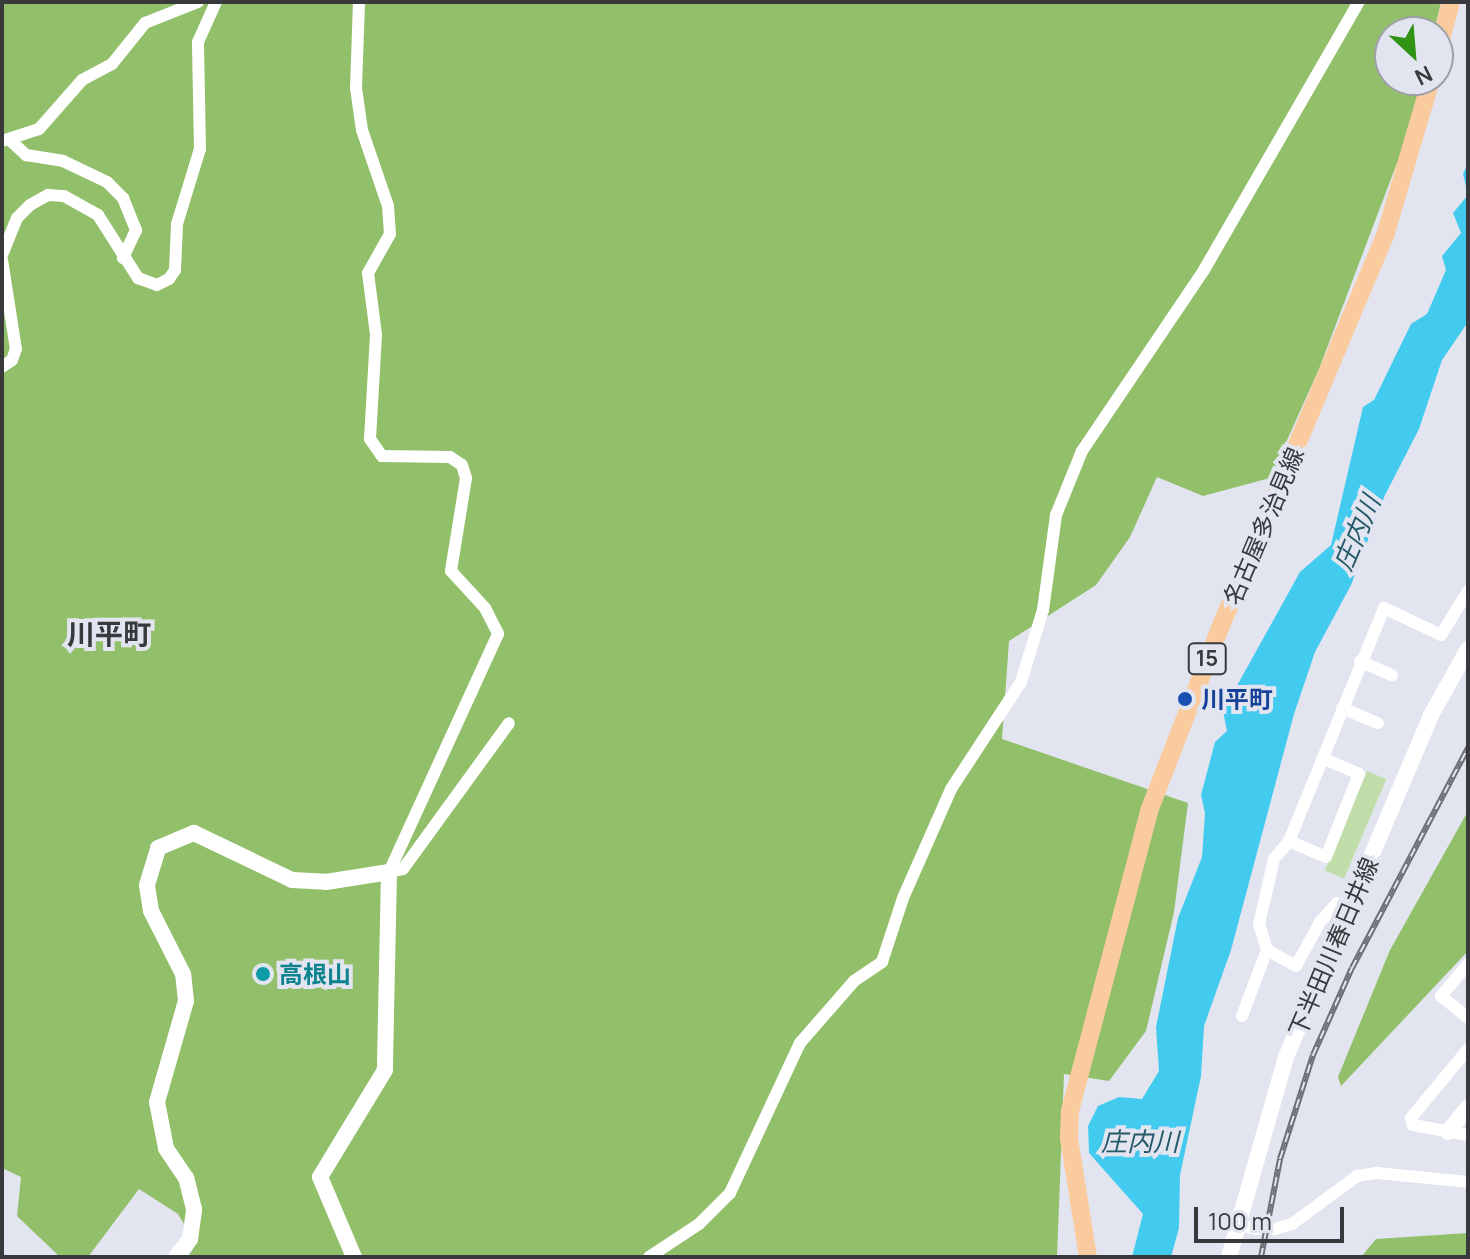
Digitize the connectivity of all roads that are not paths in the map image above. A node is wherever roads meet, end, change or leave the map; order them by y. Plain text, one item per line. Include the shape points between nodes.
1 (198, 2) edge
2 (216, 2) edge
3 (359, 2) edge
4 (1359, 2) edge
5 (1426, 96) edge
6 (6, 141) edge
7 (2, 257) edge
8 (123, 258) junction
9 (2, 367) edge
10 (1468, 591) edge
11 (1468, 649) edge
12 (1360, 661) junction
13 (1392, 675) dead end
14 (1342, 708) junction
15 (509, 723) dead end
16 (1378, 723) dead end
17 (1322, 758) junction
18 (1289, 841) junction
19 (389, 872) junction
20 (1350, 907) junction
21 (1267, 950) junction
22 (1468, 964) edge
23 (1242, 1016) dead end
24 (1468, 1018) edge
25 (1468, 1049) edge
26 (1468, 1107) edge
27 (1448, 1132) junction
28 (1468, 1135) edge
29 (1468, 1182) edge
30 (1238, 1225) junction
31 (1257, 1229) dead end
32 (1275, 1229) dead end
33 (176, 1257) edge
34 (354, 1257) edge
35 (649, 1257) edge
36 (1088, 1257) edge
37 (1229, 1257) edge

1 - 6 street via 145,23 112,64 82,80 39,129
2 - 8 street via 198,42 200,149 177,224 175,270 157,285 146,283
3 - 19 street via 356,88 362,130 388,206 390,234 368,273 376,335 370,439 382,456 450,457 462,465 466,478 451,571 485,608 498,634
4 - 35 street via 1204,270 1082,451 1056,515 1043,610 1021,682 951,789 903,898 882,962 854,981 800,1043 730,1193 699,1224
5 - 36 main road, 名古屋多治見線 / 15 via 1385,236 1149,811 1070,1111 1069,1138
6 - 8 street via 26,155 63,161 107,182 123,198 136,230
7 - 8 street via 17,218 48,195 85,203
7 - 9 street via 16,349
10 - 12 street via 1441,635 1384,608
11 - 20 street, 下半田川春日井線 via 1445,685
12 - 13 street
12 - 14 street
14 - 16 street
14 - 17 street
15 - 19 street via 403,869
17 - 18 street
17 - 18 street via 1359,774 1326,857
18 - 21 street via 1274,859 1259,924
19 - 33 street via 326,882 292,880 194,833 162,843 153,855 147,885 151,911 183,974 186,1001 157,1102 166,1148 186,1178 194,1209 190,1239
19 - 34 street via 385,1070 320,1177
20 - 21 street via 1337,903 1296,966
20 - 30 street, 下半田川春日井線 via 1286,1057
21 - 23 street
22 - 24 street via 1441,996
25 - 27 street via 1411,1118 1413,1125
26 - 27 street
27 - 28 street
29 - 32 street via 1377,1173 1357,1176 1292,1224
30 - 31 street
30 - 37 street, 下半田川春日井線

